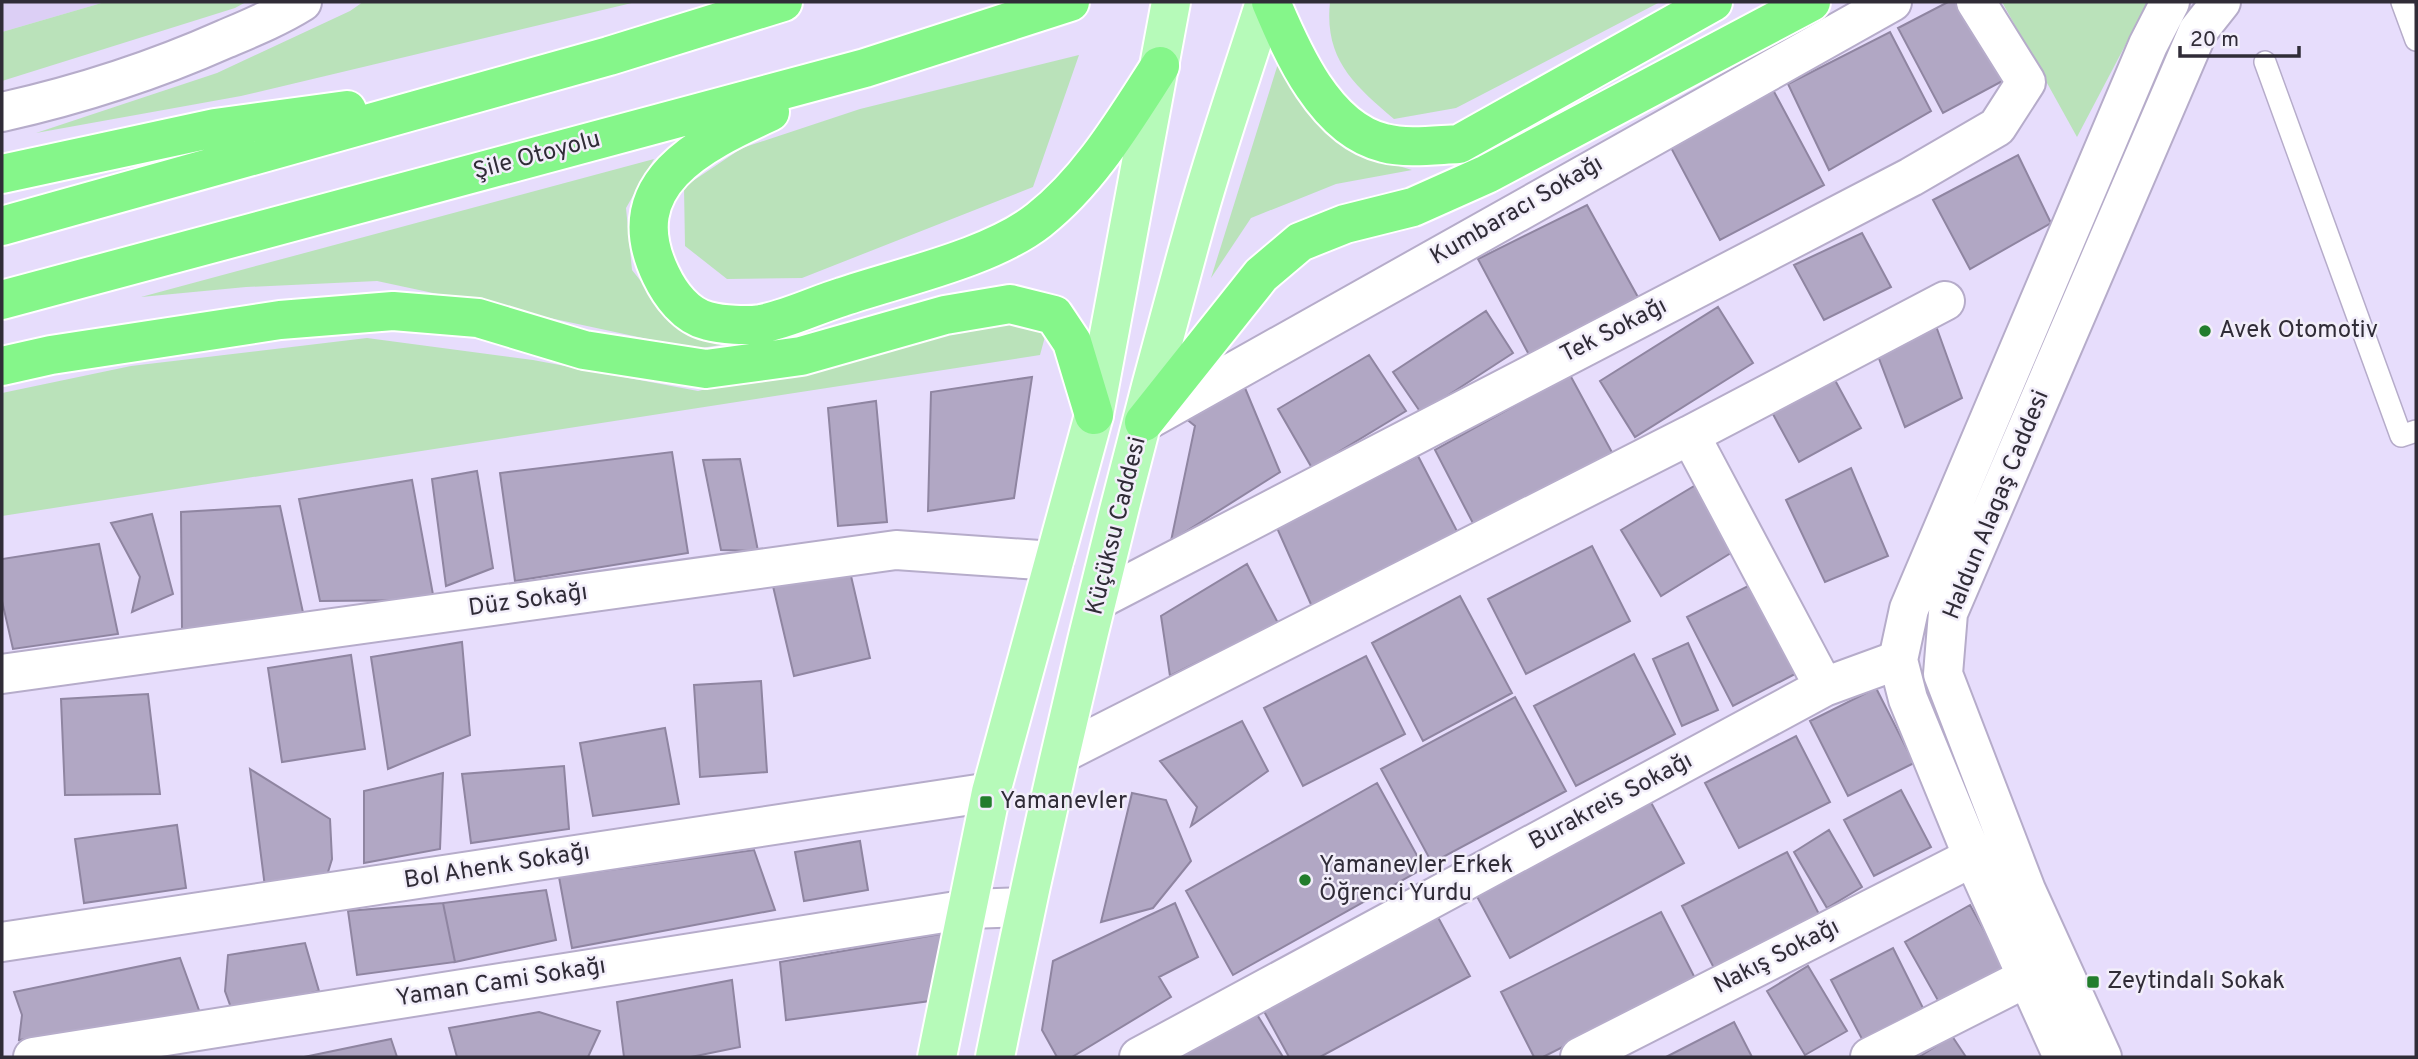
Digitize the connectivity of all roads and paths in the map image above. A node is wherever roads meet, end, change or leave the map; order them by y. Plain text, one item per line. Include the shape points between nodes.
1 (302, 2) edge
2 (783, 2) edge
3 (1070, 2) edge
4 (1171, 2) edge
5 (1265, 2) edge
6 (1271, 2) edge
7 (1713, 2) edge
8 (1811, 2) edge
9 (1892, 2) edge
10 (1976, 2) edge
11 (2169, 2) edge
12 (2221, 2) edge
13 (2402, 2) edge
14 (2416, 40) edge
15 (609, 56) junction
16 (2266, 62) dead end
17 (1160, 66) junction
18 (865, 68) junction
19 (2, 112) edge
20 (2, 174) edge
21 (2, 226) edge
22 (2, 300) edge
23 (1945, 301) dead end
24 (2, 366) edge
25 (1094, 415) junction
26 (1144, 422) junction
27 (2416, 431) edge
28 (1690, 435) junction
29 (1054, 561) junction
30 (1098, 600) junction
31 (1898, 660) junction
32 (2, 674) edge
33 (1824, 687) junction
34 (1061, 754) junction
35 (991, 792) junction
36 (1973, 856) junction
37 (1025, 907) junction
38 (969, 909) junction
39 (2, 942) edge
40 (2026, 978) junction
41 (931, 1056) edge
42 (33, 1057) edge
43 (995, 1057) edge
44 (1139, 1057) edge
45 (1580, 1057) edge
46 (1870, 1057) edge
47 (2063, 1057) edge
48 (2102, 1057) edge

1 - 19 street via 169,64
2 - 15 highway
3 - 18 highway, Şile Otoyolu
4 - 17 main road, Küçüksu Caddesi
5 - 26 main road, Küçüksu Caddesi via 1193,230
6 - 7 highway via 1295,58 1351,130 1384,143 1421,145 1459,144
8 - 26 highway via 1487,174 1413,207 1345,223 1300,242 1261,275
9 - 26 street, Kumbaracı Sokağı
10 - 30 street, Tek Sokağı via 2026,82 1997,127 1911,177
11 - 31 street, Haldun Alagaş Caddesi via 1909,609
12 - 48 street, Haldun Alagaş Caddesi via 2198,31 1948,613 1943,674 2026,890
13 - 14 lane
15 - 20 highway via 345,111 215,128
15 - 21 highway
16 - 27 lane via 2401,436
17 - 18 highway via 1115,135 1069,190 1039,220 999,245 761,324 707,321 671,298 651,255 647,218 654,192 675,167 728,131
17 - 25 main road, Küçüksu Caddesi
18 - 22 highway, Şile Otoyolu
23 - 28 street
24 - 25 highway via 280,320 393,311 478,318 584,350 706,369 801,356 945,315 1010,304 1054,315 1072,342
25 - 29 main road, Küçüksu Caddesi
26 - 30 main road, Küçüksu Caddesi
28 - 33 street
28 - 34 street
29 - 32 street, Düz Sokağı via 896,550
29 - 35 main road, Küçüksu Caddesi
30 - 34 main road, Küçüksu Caddesi
31 - 33 street, Burakreis Sokağı
31 - 36 street, Haldun Alagaş Caddesi via 1908,699
33 - 44 street, Burakreis Sokağı
34 - 37 main road, Küçüksu Caddesi
35 - 38 main road, Küçüksu Caddesi
35 - 39 street, Bol Ahenk Sokağı
36 - 40 street, Haldun Alagaş Caddesi
36 - 45 street, Nakış Sokağı
37 - 38 street, Yaman Cami Sokağı
37 - 43 main road, Küçüksu Caddesi
38 - 41 main road, Küçüksu Caddesi
38 - 42 street, Yaman Cami Sokağı
40 - 46 street
40 - 47 street, Haldun Alagaş Caddesi

